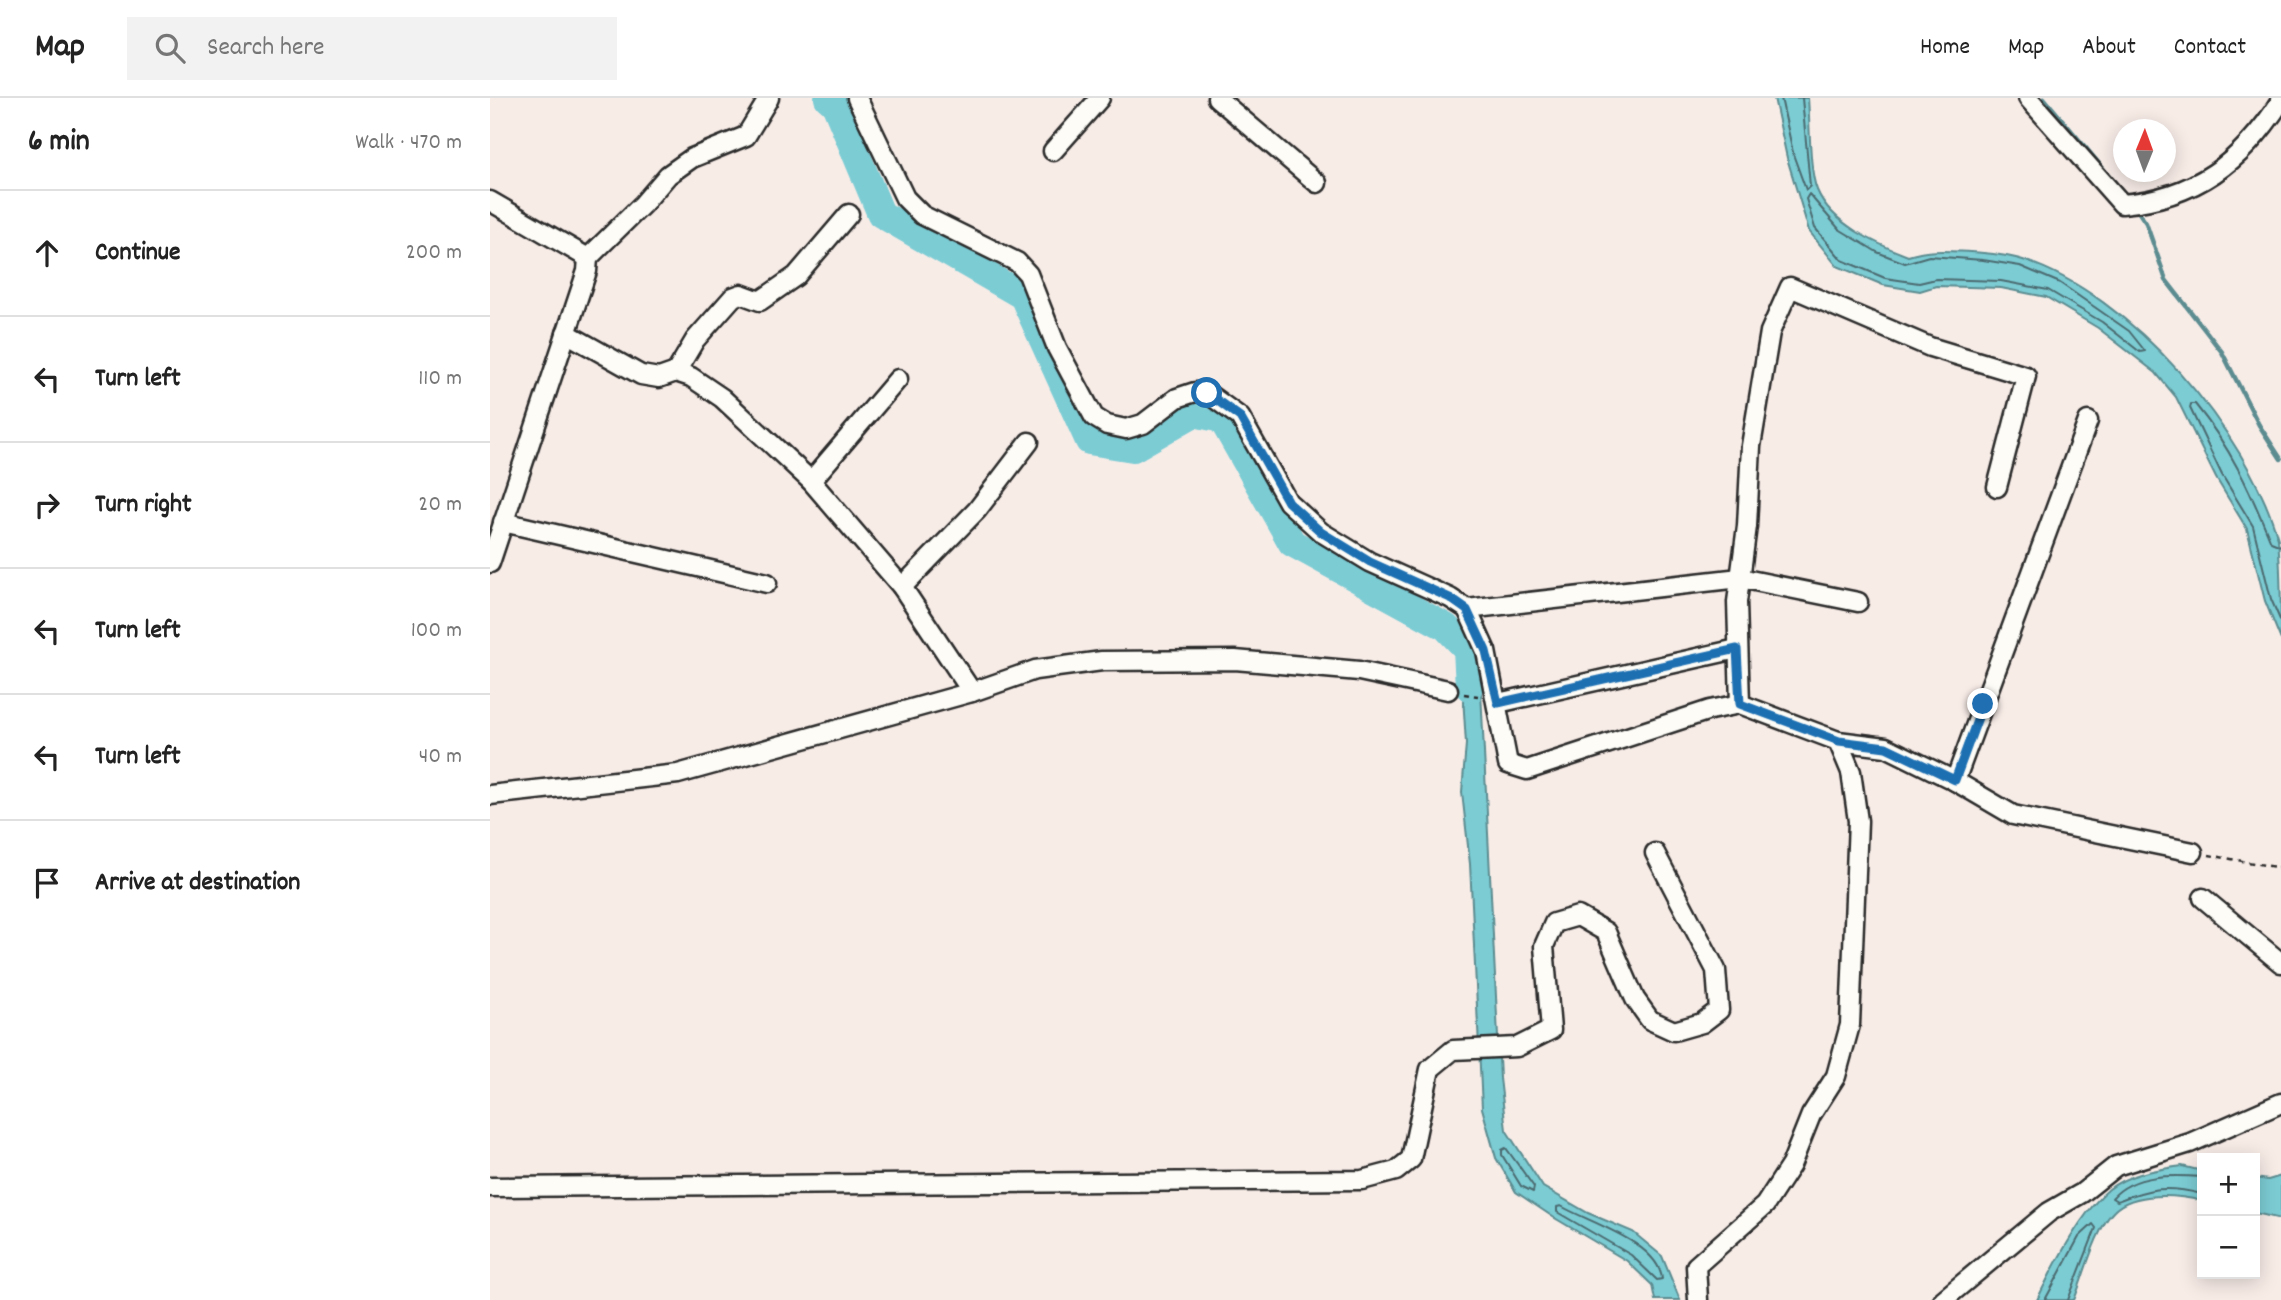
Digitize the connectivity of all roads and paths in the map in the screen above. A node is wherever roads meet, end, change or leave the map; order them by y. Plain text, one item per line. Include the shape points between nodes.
1 (769, 98) edge
2 (1100, 98) edge
3 (1217, 98) edge
4 (2028, 98) edge
5 (864, 101) edge
6 (2281, 101) edge
7 (1053, 151) dead end
8 (1317, 183) dead end
9 (490, 201) edge
10 (849, 214) dead end
11 (588, 258) junction
12 (566, 333) junction
13 (676, 372) junction
14 (898, 379) dead end
15 (2088, 421) dead end
16 (1029, 442) dead end
17 (811, 481) junction
18 (1997, 487) dead end
19 (503, 523) junction
20 (490, 563) edge
21 (1740, 578) junction
22 (767, 583) dead end
23 (902, 587) junction
24 (1858, 602) dead end
25 (1467, 610) junction
26 (1737, 649) junction
27 (972, 692) junction
28 (1454, 692) joint
29 (1492, 700) junction
30 (1740, 704) junction
31 (1839, 741) junction
32 (1955, 780) junction
33 (490, 795) edge
34 (2193, 852) joint
35 (1654, 853) dead end
36 (2281, 868) edge
37 (2203, 898) dead end
38 (2281, 963) edge
39 (2281, 1103) edge
40 (490, 1187) edge
41 (1698, 1300) edge
42 (1943, 1300) edge

1 - 11 street via 746,136 692,158 668,175
2 - 7 street
3 - 8 street
4 - 6 street via 2122,204 2146,202 2201,183 2237,158
5 - 25 street via 905,198 922,215 1017,262 1028,274 1056,348 1094,417 1126,429 1143,424 1177,398 1207,393 1240,417 1288,502 1321,532
9 - 11 street
10 - 13 street via 796,276 760,301 741,294 733,297 695,340
11 - 12 street
12 - 13 street via 641,375 659,378
12 - 19 street
13 - 17 street via 722,398
14 - 17 street
15 - 32 street
16 - 23 street via 977,510
17 - 23 street
18 - 21 street via 2026,376 1930,347 1790,287 1770,332 1763,366
19 - 20 street
19 - 22 street
21 - 24 street
21 - 25 street
21 - 26 street
23 - 27 street
25 - 29 street via 1486,651
26 - 29 street
26 - 30 street
27 - 28 street via 1035,670 1102,661 1234,660 1359,671
27 - 33 street via 678,774
28 - 29 path
29 - 30 street via 1508,764 1527,770
30 - 31 street
31 - 32 street via 1886,747
31 - 41 street via 1851,772 1858,821 1850,1025 1836,1076 1811,1115 1791,1165 1765,1205 1696,1266
32 - 34 street via 2013,815
34 - 36 path
35 - 40 street via 1716,970 1719,1010 1702,1023 1674,1031 1650,1020 1635,999 1606,932 1578,916 1554,923 1544,946 1551,1030 1517,1047 1453,1051 1430,1069 1411,1159 1396,1171 1362,1180
37 - 38 street
39 - 42 street via 2190,1143 2116,1166 2049,1212

